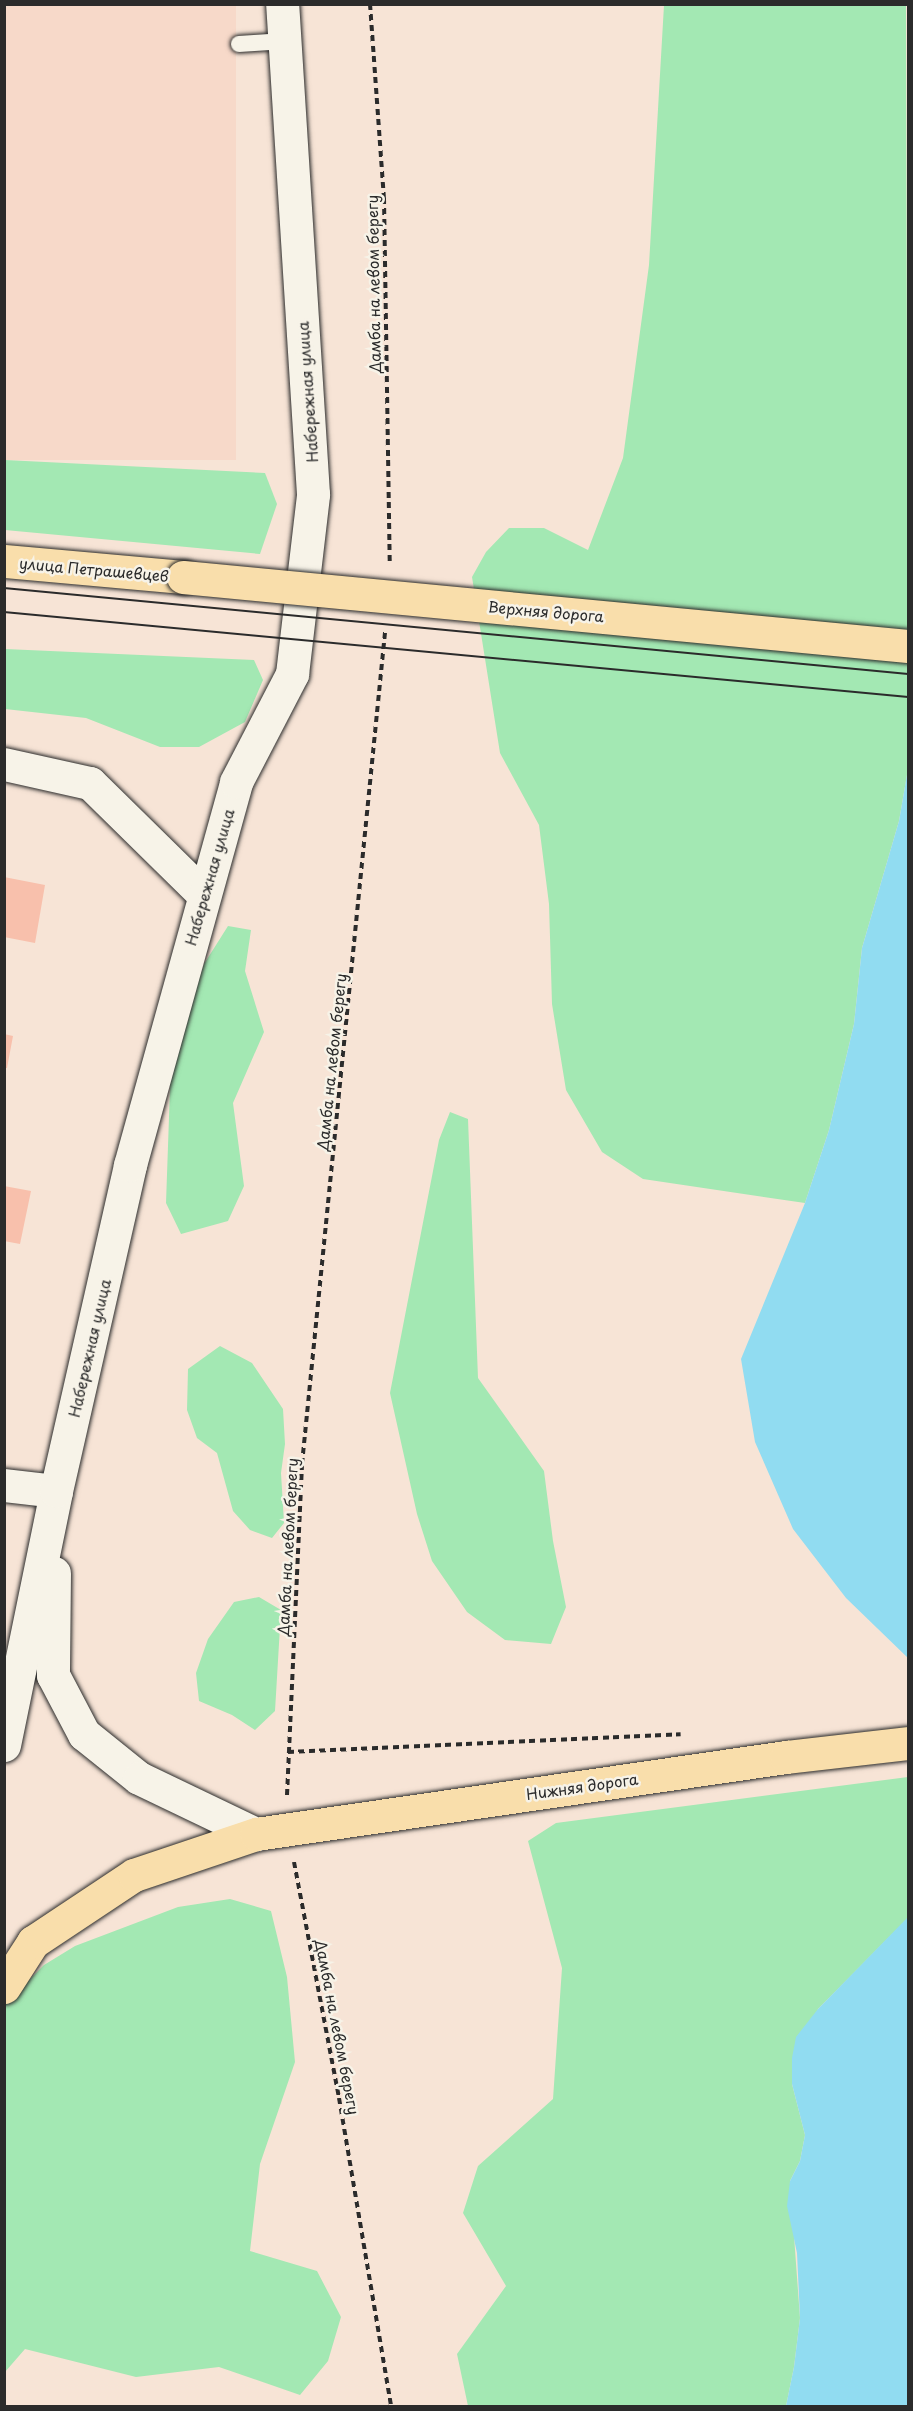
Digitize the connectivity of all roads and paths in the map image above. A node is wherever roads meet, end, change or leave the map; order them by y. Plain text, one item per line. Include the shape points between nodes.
1 (282, 4) edge
2 (370, 4) edge
3 (285, 41) junction
4 (239, 44) dead end
5 (4, 561) edge
6 (390, 564) dead end
7 (183, 577) joint
8 (909, 646) edge
9 (381, 683) dead end
10 (4, 764) edge
11 (203, 894) junction
12 (4, 1485) edge
13 (56, 1491) junction
14 (687, 1734) dead end
15 (909, 1743) edge
16 (4, 1745) edge
17 (288, 1752) junction
18 (288, 1829) junction
19 (256, 1834) junction
20 (4, 1987) edge
21 (392, 2406) edge

1 - 3 main road, Набережная улица
2 - 6 path, Дамба на левом берегу via 384,198
3 - 4 lane
3 - 11 main road, Набережная улица via 313,494 292,674 236,782
5 - 7 main road, улица Петрашевцев
7 - 8 main road, Верхняя дорога, bridge
9 - 17 path, Дамба на левом берегу via 303,1464
10 - 11 main road via 90,783
11 - 13 main road, Набережная улица via 130,1165
12 - 13 main road
13 - 16 main road, Набережная улица
13 - 19 main road via 53,1675 84,1734 139,1778
14 - 17 path
15 - 18 main road, Нижняя дорога via 786,1757
17 - 18 path, Дамба на левом берегу
18 - 19 main road, Нижняя дорога
18 - 21 path, Дамба на левом берегу
19 - 20 main road, Нижняя дорога via 134,1875 33,1942

